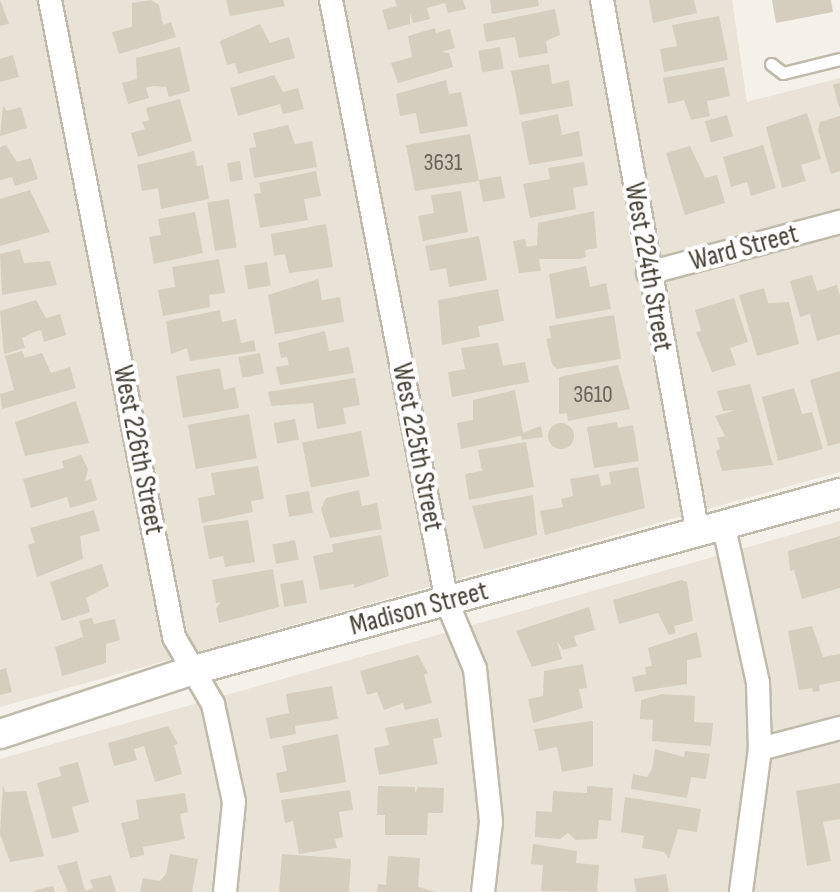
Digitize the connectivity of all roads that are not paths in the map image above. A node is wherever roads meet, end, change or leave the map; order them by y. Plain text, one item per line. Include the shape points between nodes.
1 (50, 0) edge
2 (331, 0) edge
3 (602, 0) edge
4 (840, 59) edge
5 (771, 64) dead end
6 (840, 222) edge
7 (648, 273) junction
8 (840, 493) edge
9 (711, 530) junction
10 (447, 602) junction
11 (194, 670) junction
12 (840, 728) edge
13 (0, 734) edge
14 (760, 749) junction
15 (225, 892) edge
16 (483, 892) edge
17 (741, 892) edge

1 - 11 street, West 226th Street via 174,637
2 - 10 street, West 225th Street
3 - 7 street, West 224th Street
4 - 5 lane via 783,73
6 - 7 street, Ward Street
7 - 9 street, West 224th Street
8 - 9 street, Madison Street
9 - 10 street, Madison Street
9 - 14 street, West 224th Street via 758,683
10 - 11 street, Madison Street
10 - 16 street, West 225th Street via 475,669 491,822
11 - 13 street, Madison Street
11 - 15 street, West 226th Street via 213,704 234,802
12 - 14 street
14 - 17 street, West 224th Street

